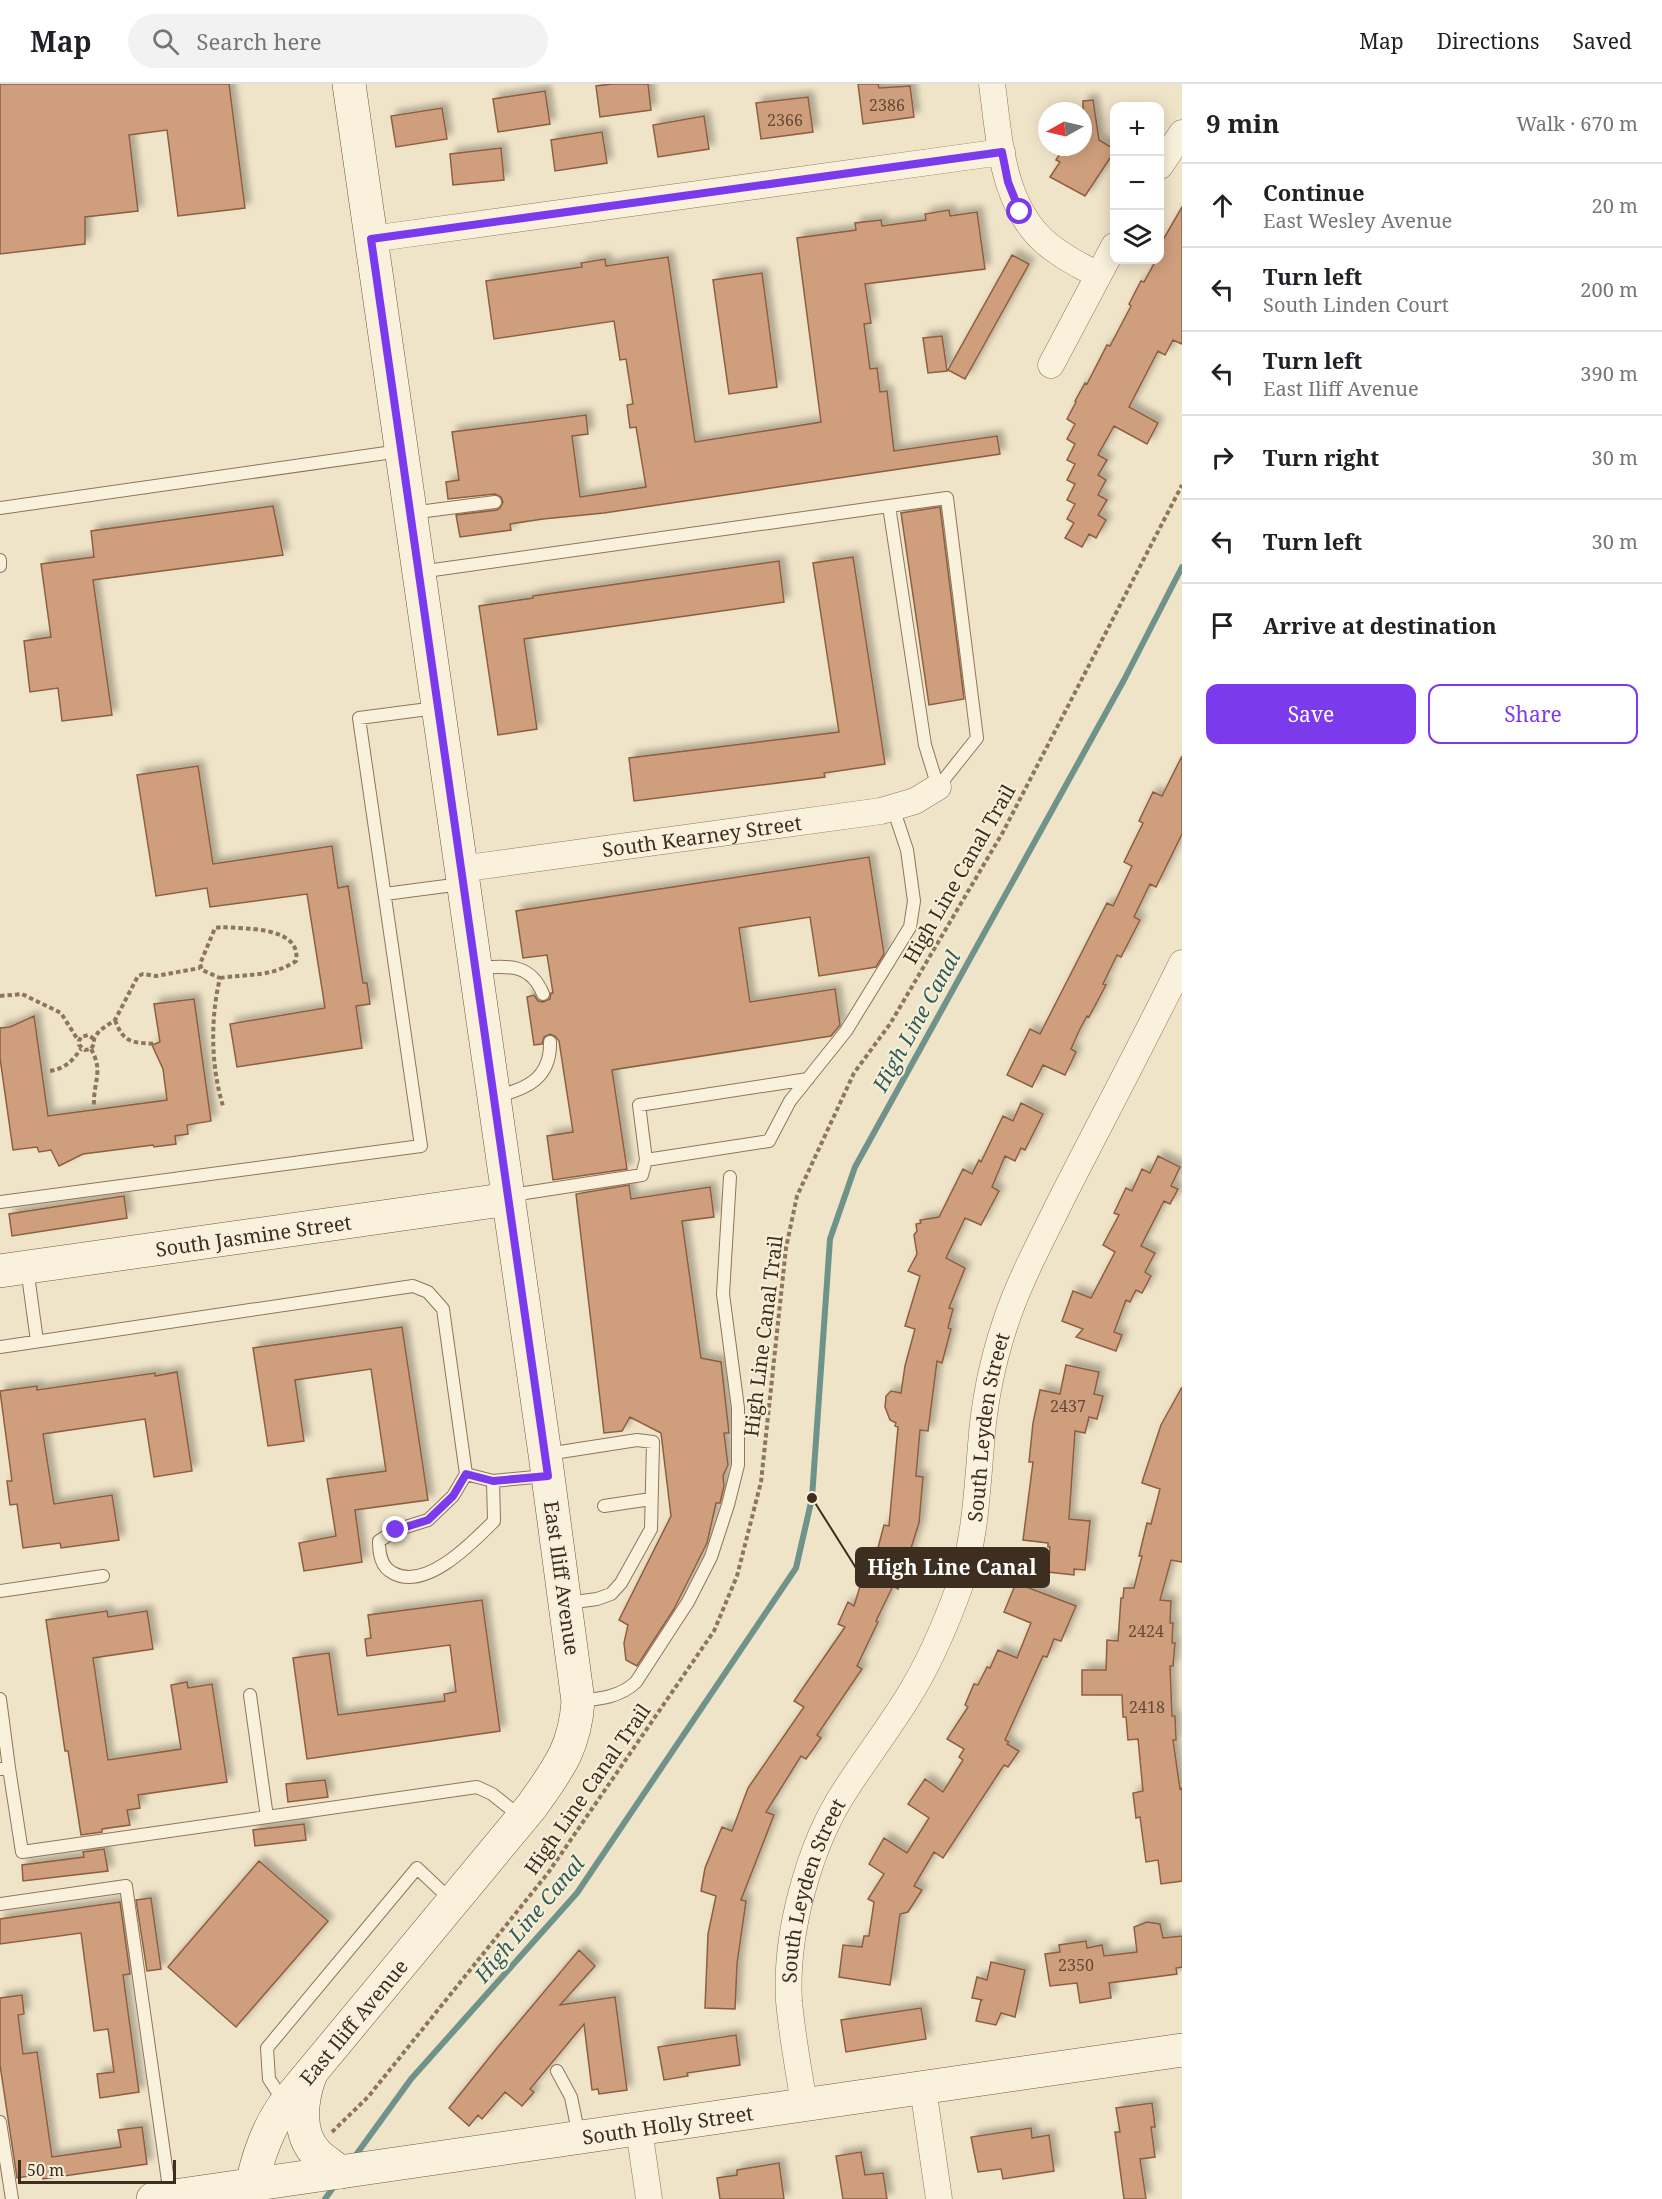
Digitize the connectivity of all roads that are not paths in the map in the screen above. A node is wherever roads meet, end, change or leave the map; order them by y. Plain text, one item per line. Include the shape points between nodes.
1 (349, 84) edge
2 (992, 84) edge
3 (1182, 133) edge
4 (1002, 152) junction
5 (1164, 160) edge
6 (371, 239) junction
7 (1110, 253) edge
8 (1098, 275) junction
9 (1051, 365) dead end
10 (401, 450) junction
11 (495, 502) dead end
12 (889, 506) junction
13 (0, 508) edge
14 (410, 513) junction
15 (0, 560) edge
16 (0, 566) edge
17 (418, 572) junction
18 (438, 707) junction
19 (938, 787) junction
20 (892, 808) junction
21 (461, 876) junction
22 (385, 894) junction
23 (1182, 963) edge
24 (475, 968) junction
25 (543, 994) dead end
26 (550, 1042) dead end
27 (808, 1079) junction
28 (494, 1097) junction
29 (646, 1160) junction
30 (730, 1177) dead end
31 (508, 1199) junction
32 (0, 1202) edge
33 (14, 1269) edge
34 (37, 1341) junction
35 (0, 1347) edge
36 (546, 1465) junction
37 (466, 1474) junction
38 (493, 1481) junction
39 (651, 1498) junction
40 (604, 1506) dead end
41 (103, 1576) dead end
42 (0, 1591) edge
43 (566, 1604) junction
44 (250, 1695) dead end
45 (0, 1699) edge
46 (578, 1701) junction
47 (5, 1768) edge
48 (267, 1817) junction
49 (522, 1818) junction
50 (453, 1901) junction
51 (0, 1904) edge
52 (1182, 2050) edge
53 (312, 2070) junction
54 (557, 2071) dead end
55 (923, 2088) junction
56 (285, 2104) junction
57 (804, 2105) junction
58 (0, 2122) edge
59 (639, 2129) junction
60 (579, 2137) junction
61 (342, 2172) junction
62 (252, 2185) junction
63 (161, 2198) edge
64 (12, 2199) edge
65 (649, 2199) edge
66 (939, 2199) edge

1 - 6 street, East Iliff Avenue
2 - 4 street
3 - 5 street
4 - 6 street
4 - 8 street via 1020,212 1056,252
6 - 10 street, East Iliff Avenue
7 - 8 street
8 - 9 street
10 - 13 lane
10 - 14 street, East Iliff Avenue
11 - 14 lane
12 - 17 lane
12 - 19 lane via 925,745
12 - 19 lane via 947,498 977,738
14 - 17 street, East Iliff Avenue
15 - 16 lane
17 - 18 street, East Iliff Avenue
18 - 21 street, East Iliff Avenue
18 - 22 lane via 359,718
19 - 20 street, South Kearney Street via 915,801
20 - 21 street, South Kearney Street
20 - 27 lane via 907,850 914,902 910,927 846,1030
21 - 22 lane
21 - 24 street, East Iliff Avenue
22 - 32 lane via 421,1146
23 - 57 street, South Leyden Street via 1022,1281 1006,1322 986,1400 974,1525 945,1625 908,1698 844,1791 814,1854 793,1936 789,1978
24 - 25 lane via 510,966 526,971 538,982
24 - 28 street, East Iliff Avenue
26 - 28 lane via 546,1067 535,1081 518,1091
27 - 29 lane via 790,1101 769,1141
27 - 29 lane via 639,1105
28 - 31 street, East Iliff Avenue
29 - 31 lane via 642,1175
30 - 46 lane via 723,1294 738,1408 738,1466 728,1505 711,1557 688,1602 636,1682 628,1690 606,1698
31 - 33 street, South Jasmine Street
31 - 36 street, East Iliff Avenue
33 - 34 lane
34 - 35 lane
34 - 37 lane via 413,1286 428,1292 443,1309
36 - 38 lane
36 - 39 lane via 636,1440 653,1442
36 - 43 street, East Iliff Avenue
37 - 38 lane
37 - 38 lane via 453,1496 428,1520 396,1530 379,1542 379,1557 389,1571 402,1578 418,1576 445,1564 471,1544 494,1521
39 - 40 lane
39 - 43 lane via 651,1528 621,1583 611,1594
41 - 42 lane
43 - 46 street, East Iliff Avenue
44 - 48 lane
45 - 47 lane
46 - 49 street, East Iliff Avenue via 577,1723 561,1765
47 - 48 lane via 22,1852
48 - 49 lane via 477,1787
49 - 50 street, East Iliff Avenue
50 - 53 street, East Iliff Avenue
50 - 56 lane via 417,1868 267,2048 269,2079
51 - 63 lane via 126,1886
52 - 55 street, South Holly Street
53 - 56 street, East Iliff Avenue
53 - 61 street via 304,2090 306,2135 317,2154
54 - 60 lane via 571,2097
55 - 57 street, South Holly Street
55 - 66 street
56 - 62 street, East Iliff Avenue via 259,2153
57 - 59 street, South Holly Street
58 - 64 lane
59 - 60 street, South Holly Street
59 - 65 street
60 - 61 street, South Holly Street
61 - 62 street, South Holly Street
62 - 63 street, South Holly Street

